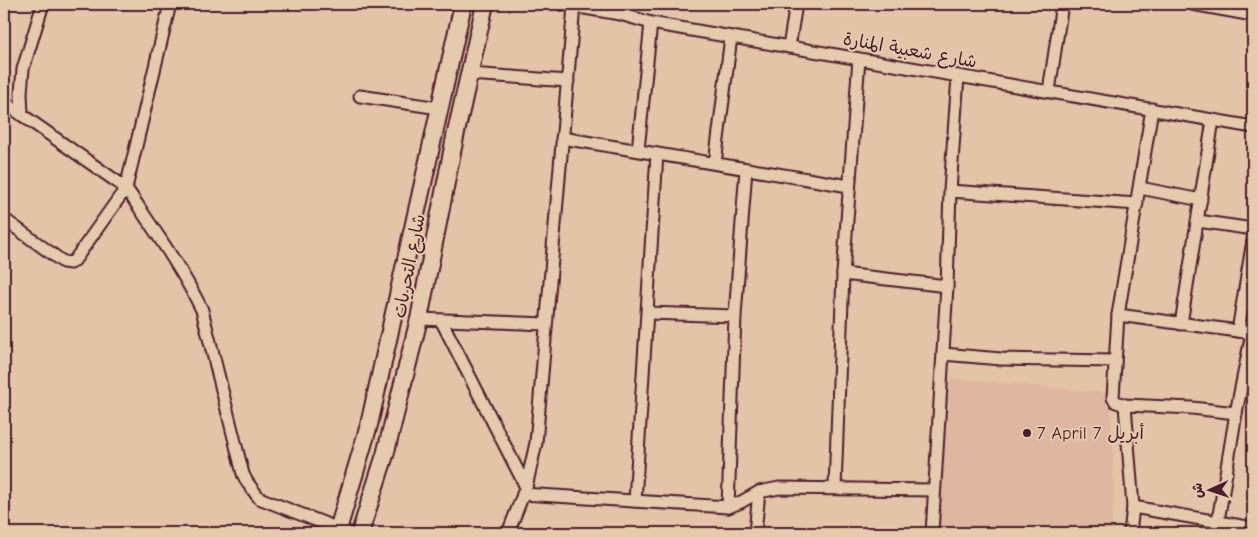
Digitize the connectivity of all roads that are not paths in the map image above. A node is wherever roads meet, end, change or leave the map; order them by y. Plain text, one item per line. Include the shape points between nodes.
1 (42, 4) edge
2 (170, 4) edge
3 (463, 4) edge
4 (485, 4) edge
5 (561, 4) edge
6 (606, 4) edge
7 (796, 4) edge
8 (1062, 4) edge
9 (1192, 4) edge
10 (574, 6) junction
11 (620, 14) junction
12 (1253, 15) edge
13 (651, 23) junction
14 (731, 37) junction
15 (789, 47) junction
16 (859, 59) junction
17 (469, 74) junction
18 (958, 76) junction
19 (568, 80) junction
20 (1049, 92) junction
21 (360, 96) dead end
22 (4, 102) edge
23 (439, 108) junction
24 (1152, 109) junction
25 (22, 115) junction
26 (1214, 120) junction
27 (1253, 127) edge
28 (562, 138) junction
29 (638, 150) junction
30 (657, 154) junction
31 (715, 163) junction
32 (746, 169) junction
33 (849, 186) junction
34 (126, 188) junction
35 (1140, 188) junction
36 (950, 191) junction
37 (1201, 200) junction
38 (1137, 204) junction
39 (4, 219) edge
40 (1198, 221) junction
41 (1253, 229) edge
42 (1253, 240) edge
43 (843, 274) junction
44 (947, 286) junction
45 (648, 313) junction
46 (1118, 315) junction
47 (735, 316) junction
48 (419, 319) junction
49 (441, 320) junction
50 (546, 324) junction
51 (1181, 324) junction
52 (1238, 331) junction
53 (1253, 333) edge
54 (943, 354) junction
55 (1115, 362) junction
56 (1125, 405) junction
57 (1236, 413) junction
58 (835, 488) junction
59 (524, 490) junction
60 (934, 490) junction
61 (759, 492) junction
62 (635, 501) junction
63 (1133, 506) junction
64 (728, 507) junction
65 (1217, 527) edge
66 (1253, 528) edge
67 (342, 532) edge
68 (360, 533) edge
69 (508, 533) edge
70 (756, 533) edge
71 (932, 533) edge
72 (1130, 533) edge

1 - 25 street via 24,69
2 - 34 street
3 - 23 main road, شارع التحريات
4 - 17 main road, شارع التحريات
5 - 10 street, شارع شعبية المنارة
6 - 11 street
7 - 15 street
8 - 20 street
9 - 12 street
10 - 11 street, شارع شعبية المنارة
10 - 19 street
11 - 13 street, شارع شعبية المنارة
13 - 14 street, شارع شعبية المنارة
13 - 29 street
14 - 15 street, شارع شعبية المنارة
14 - 31 street
15 - 16 street, شارع شعبية المنارة
16 - 18 street, شارع شعبية المنارة
16 - 33 street
17 - 19 street
17 - 48 main road, شارع التحريات
18 - 20 street, شارع شعبية المنارة
18 - 36 street
19 - 28 street
20 - 24 street, شارع شعبية المنارة
21 - 23 street
22 - 25 street
23 - 67 main road, شارع التحريات via 370,425
24 - 26 street, شارع شعبية المنارة
24 - 35 street
25 - 34 street
26 - 27 street, شارع شعبية المنارة
26 - 37 street
28 - 29 street
28 - 50 street
29 - 30 street
30 - 31 street
30 - 45 street
31 - 32 street
32 - 33 street
32 - 47 street
33 - 43 street
34 - 39 street via 70,263 63,262
34 - 67 street via 202,310 247,482 259,498
35 - 37 street
35 - 38 street
36 - 38 street
36 - 44 street
37 - 40 street
38 - 46 street
40 - 41 street
40 - 51 street
42 - 52 street
43 - 44 street
43 - 58 street
44 - 54 street
45 - 47 street
45 - 62 street
46 - 51 street
46 - 55 street
47 - 64 street
48 - 49 street
48 - 68 main road, شارع التحريات via 385,455
49 - 50 street
49 - 59 street
50 - 59 street via 536,443
51 - 52 street
52 - 53 street
53 - 57 street
54 - 55 street
54 - 60 street
55 - 56 street via 1113,398
56 - 57 street
56 - 63 street
57 - 65 street
58 - 60 street
58 - 61 street via 779,488
59 - 62 street
59 - 69 street
60 - 71 street
61 - 64 street
61 - 70 street
62 - 64 street
63 - 65 street
63 - 72 street
65 - 66 street

